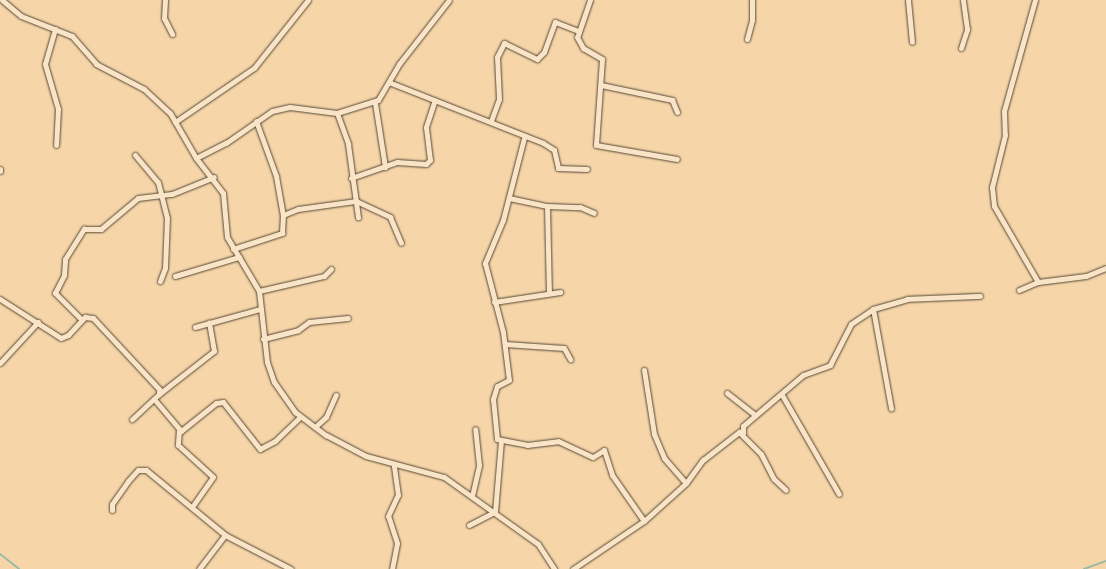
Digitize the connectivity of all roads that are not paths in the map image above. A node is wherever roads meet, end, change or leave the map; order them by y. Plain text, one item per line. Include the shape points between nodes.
1 (2, 0) edge
2 (165, 0) edge
3 (308, 0) edge
4 (449, 0) edge
5 (590, 0) edge
6 (752, 0) edge
7 (908, 0) edge
8 (963, 0) edge
9 (1035, 0) edge
10 (55, 29) junction
11 (578, 32) junction
12 (172, 34) dead end
13 (747, 39) dead end
14 (912, 42) dead end
15 (961, 48) dead end
16 (391, 83) junction
17 (601, 85) junction
18 (435, 100) junction
19 (375, 103) junction
20 (677, 112) dead end
21 (336, 114) junction
22 (256, 121) junction
23 (491, 121) junction
24 (175, 122) junction
25 (524, 138) junction
26 (56, 145) dead end
27 (135, 155) dead end
28 (196, 158) junction
29 (677, 159) dead end
30 (385, 167) junction
31 (587, 169) dead end
32 (214, 177) junction
33 (351, 178) junction
34 (162, 195) junction
35 (509, 198) junction
36 (356, 201) junction
37 (547, 206) junction
38 (594, 213) dead end
39 (283, 215) junction
40 (358, 217) dead end
41 (401, 243) dead end
42 (233, 249) junction
43 (239, 257) junction
44 (1106, 268) edge
45 (332, 269) dead end
46 (175, 276) dead end
47 (160, 281) dead end
48 (1038, 282) junction
49 (1019, 290) dead end
50 (549, 291) junction
51 (259, 292) junction
52 (560, 292) dead end
53 (980, 296) dead end
54 (0, 299) edge
55 (494, 302) junction
56 (260, 309) junction
57 (873, 309) junction
58 (348, 318) dead end
59 (81, 319) junction
60 (38, 322) junction
61 (209, 322) junction
62 (195, 327) dead end
63 (263, 339) junction
64 (504, 344) junction
65 (570, 359) dead end
66 (0, 363) edge
67 (644, 370) dead end
68 (727, 393) dead end
69 (159, 394) junction
70 (336, 395) dead end
71 (782, 395) junction
72 (154, 399) junction
73 (891, 408) dead end
74 (755, 415) junction
75 (300, 417) junction
76 (132, 419) dead end
77 (314, 427) junction
78 (179, 429) junction
79 (475, 429) dead end
80 (743, 433) junction
81 (501, 441) junction
82 (394, 465) junction
83 (686, 483) junction
84 (786, 490) dead end
85 (839, 494) dead end
86 (472, 496) junction
87 (193, 506) junction
88 (112, 510) dead end
89 (494, 512) junction
90 (644, 520) junction
91 (469, 525) dead end
92 (225, 535) junction
93 (199, 569) edge
94 (292, 569) edge
95 (392, 569) edge
96 (554, 569) edge
97 (573, 569) edge

1 - 10 street via 21,16
2 - 12 street via 164,18
3 - 24 street via 254,68
4 - 16 street via 399,64
5 - 11 street
6 - 13 street via 752,20
7 - 14 street
8 - 15 street via 967,29
9 - 48 street via 1004,111 1005,135 992,187 994,206
10 - 24 street via 72,36 103,69 152,94
10 - 26 street via 45,64 58,109
11 - 17 street via 583,48 602,59
11 - 23 street via 554,22 544,52 537,59 504,43 497,57 499,100
16 - 18 street
16 - 19 street
17 - 20 street via 672,100
17 - 29 street via 596,146
18 - 23 street
18 - 30 street via 426,128 430,160 417,166 397,162
19 - 21 street via 347,108
19 - 30 street
21 - 22 street via 290,107 272,110
21 - 33 street via 348,144
22 - 28 street
22 - 39 street via 276,176
23 - 25 street
24 - 28 street
25 - 31 street via 552,148 558,168
25 - 35 street
27 - 34 street via 158,182
28 - 32 street
30 - 33 street
32 - 34 street
32 - 42 street via 223,193 227,237
33 - 36 street
34 - 47 street via 167,222 165,268
34 - 59 street via 133,200 103,227 88,226 78,237 65,259 64,275 55,293
35 - 37 street
35 - 55 street via 485,263
36 - 39 street via 298,209
36 - 40 street
36 - 41 street via 390,217
37 - 38 street via 580,207
37 - 50 street
39 - 42 street via 284,232
42 - 43 street
43 - 46 street
43 - 51 street
44 - 48 street via 1086,276
45 - 51 street via 324,276
48 - 49 street
50 - 52 street
50 - 55 street
51 - 56 street
53 - 57 street via 907,299
54 - 60 street
55 - 64 street
56 - 61 street
56 - 63 street
57 - 71 street via 851,324 830,365 803,375
57 - 73 street
58 - 63 street via 309,322 298,330
59 - 60 street via 63,338
59 - 69 street via 93,318 157,386
60 - 66 street
61 - 62 street
61 - 69 street via 214,351
63 - 75 street via 274,382
64 - 65 street via 564,348
64 - 81 street via 509,380 497,386 493,399 497,439
67 - 83 street via 654,434 664,458
68 - 74 street
69 - 72 street
70 - 77 street via 326,418
71 - 74 street
71 - 85 street
72 - 76 street
72 - 78 street
74 - 80 street via 743,426
75 - 77 street
75 - 78 street via 264,449 256,446 220,401 184,430
77 - 82 street via 366,456
78 - 87 street via 178,445 213,477
79 - 86 street via 479,465
80 - 83 street via 739,432 703,460
80 - 84 street
81 - 89 street
81 - 90 street via 507,438 527,445 558,441 593,457 604,450 612,475
82 - 86 street via 444,477
82 - 95 street via 398,495 388,516 396,543
83 - 90 street
86 - 89 street
87 - 88 street via 146,470 138,470 120,490
87 - 92 street
89 - 91 street
89 - 96 street via 538,544
90 - 97 street
92 - 93 street
92 - 94 street

